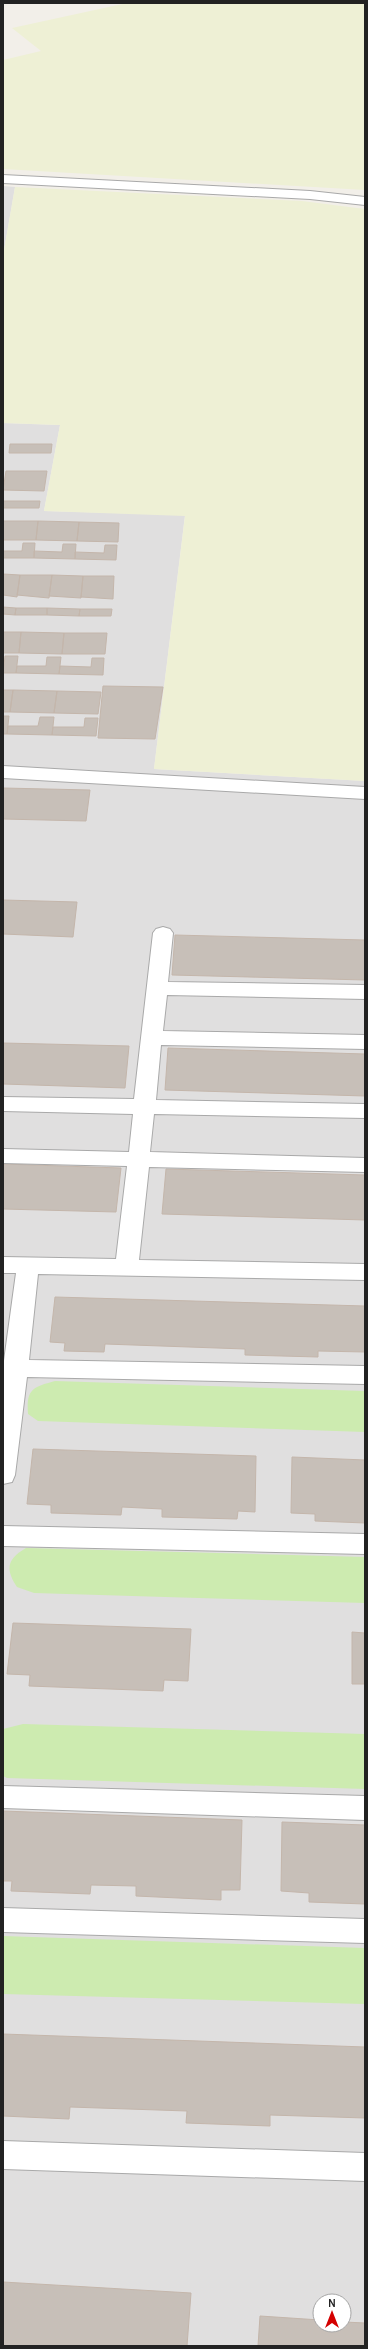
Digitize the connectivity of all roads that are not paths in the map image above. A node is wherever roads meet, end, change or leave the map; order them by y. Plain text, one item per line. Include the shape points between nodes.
1 (3, 179) edge
2 (365, 201) edge
3 (3, 772) edge
4 (365, 793) edge
5 (163, 933) dead end
6 (157, 988) junction
7 (365, 992) edge
8 (152, 1038) junction
9 (365, 1042) edge
10 (3, 1104) edge
11 (144, 1106) junction
12 (365, 1111) edge
13 (3, 1156) edge
14 (139, 1159) junction
15 (365, 1165) edge
16 (3, 1265) edge
17 (28, 1265) junction
18 (127, 1267) junction
19 (365, 1272) edge
20 (16, 1368) junction
21 (365, 1375) edge
22 (3, 1475) edge
23 (3, 1536) edge
24 (365, 1544) edge
25 (3, 1796) edge
26 (365, 1808) edge
27 (3, 1920) edge
28 (365, 1930) edge
29 (3, 2155) edge
30 (365, 2168) edge

1 - 2 street via 302,194
3 - 4 street
5 - 6 street
6 - 7 street
6 - 8 street
8 - 9 street
8 - 11 street
10 - 11 street
11 - 12 street
11 - 14 street
13 - 14 street
14 - 15 street
14 - 18 street
16 - 17 street
17 - 18 street
17 - 20 street
18 - 19 street
20 - 21 street
20 - 22 street
23 - 24 street
25 - 26 street
27 - 28 street
29 - 30 street

